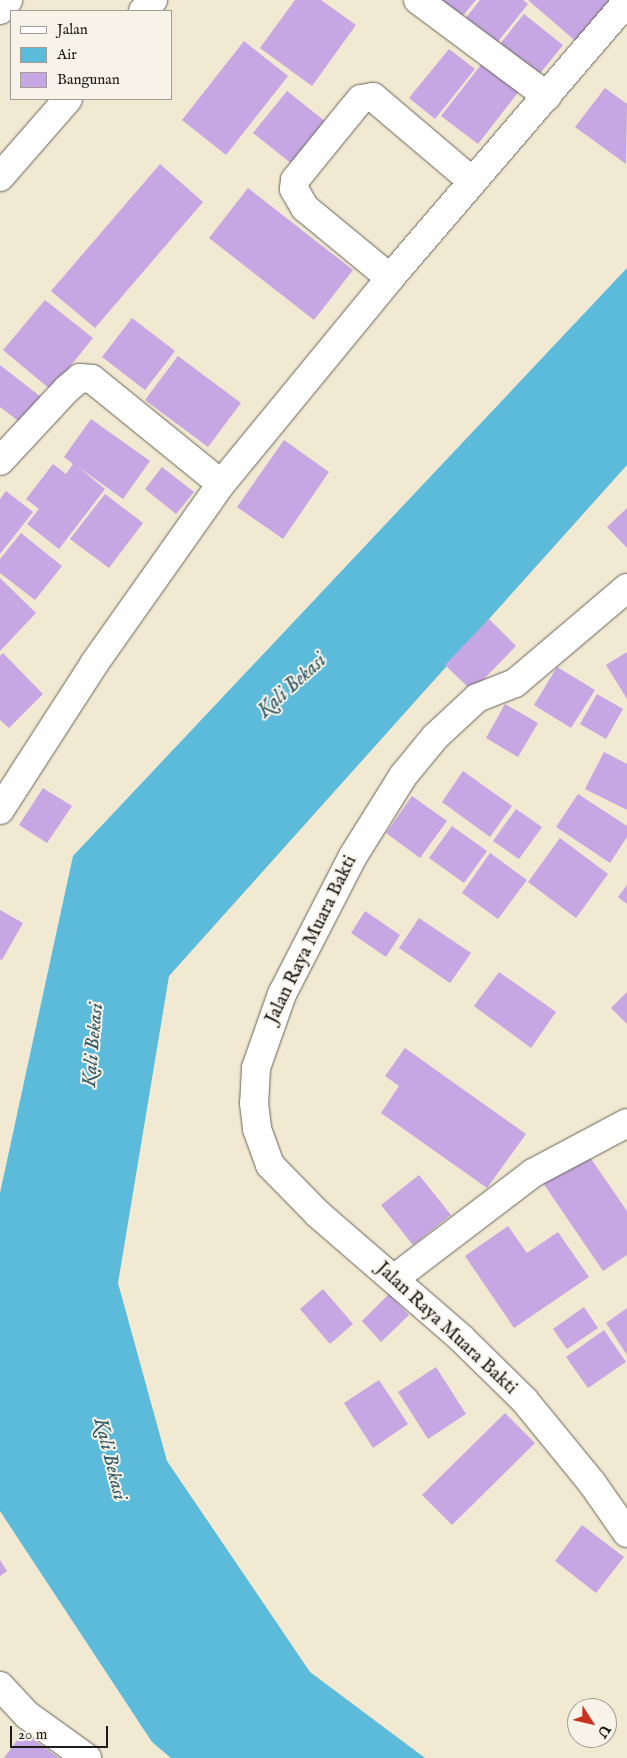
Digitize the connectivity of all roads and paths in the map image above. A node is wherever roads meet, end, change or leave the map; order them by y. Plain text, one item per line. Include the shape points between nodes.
1 (8, 0) edge
2 (153, 0) edge
3 (418, 0) edge
4 (627, 1) edge
5 (0, 10) edge
6 (144, 10) edge
7 (547, 96) junction
8 (67, 100) edge
9 (0, 177) edge
10 (472, 181) junction
11 (390, 278) junction
12 (0, 461) edge
13 (221, 484) junction
14 (627, 588) edge
15 (0, 810) edge
16 (627, 1123) edge
17 (394, 1279) junction
18 (627, 1533) edge
19 (0, 1686) edge
20 (86, 1758) edge

1 - 5 street
2 - 6 street
3 - 7 street
4 - 7 street
7 - 10 street
8 - 9 street
10 - 11 street
10 - 11 street via 379,101 372,97 361,99 295,180 294,189 305,208
11 - 13 street
12 - 13 street via 67,389 80,378 92,379
13 - 15 street via 94,664
14 - 17 street, Jalan Raya Muara Bakti via 515,683 477,698 419,755 376,816 328,901 266,1034 256,1068 254,1103 257,1129 270,1165 318,1214
16 - 17 street via 533,1173
17 - 18 street, Jalan Raya Muara Bakti via 525,1401 592,1483
19 - 20 street via 27,1715

